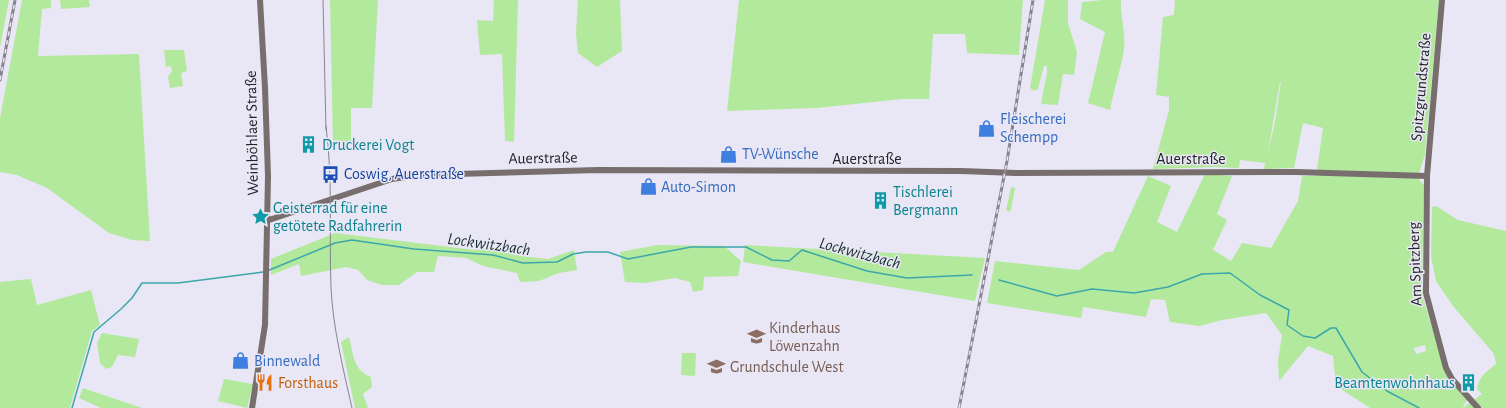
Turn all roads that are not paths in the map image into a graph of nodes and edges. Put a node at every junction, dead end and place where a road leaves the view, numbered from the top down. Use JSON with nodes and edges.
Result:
{"nodes":[{"id":1,"x":260,"y":0,"type":"edge"},
{"id":2,"x":1442,"y":0,"type":"edge"},
{"id":3,"x":1427,"y":176,"type":"junction"},
{"id":4,"x":266,"y":221,"type":"junction"},
{"id":5,"x":252,"y":408,"type":"edge"},
{"id":6,"x":1478,"y":408,"type":"edge"}],
"edges":[{"from":1,"to":4,"type":"street","name":"Weinböhlaer Straße"},
{"from":2,"to":3,"type":"street","name":"Spitzgrundstraße"},
{"from":3,"to":4,"type":"street","name":"Auerstraße"},
{"from":3,"to":6,"type":"street","name":"Am Spitzberg"},
{"from":4,"to":5,"type":"street","name":"Weinböhlaer Straße"}]}
